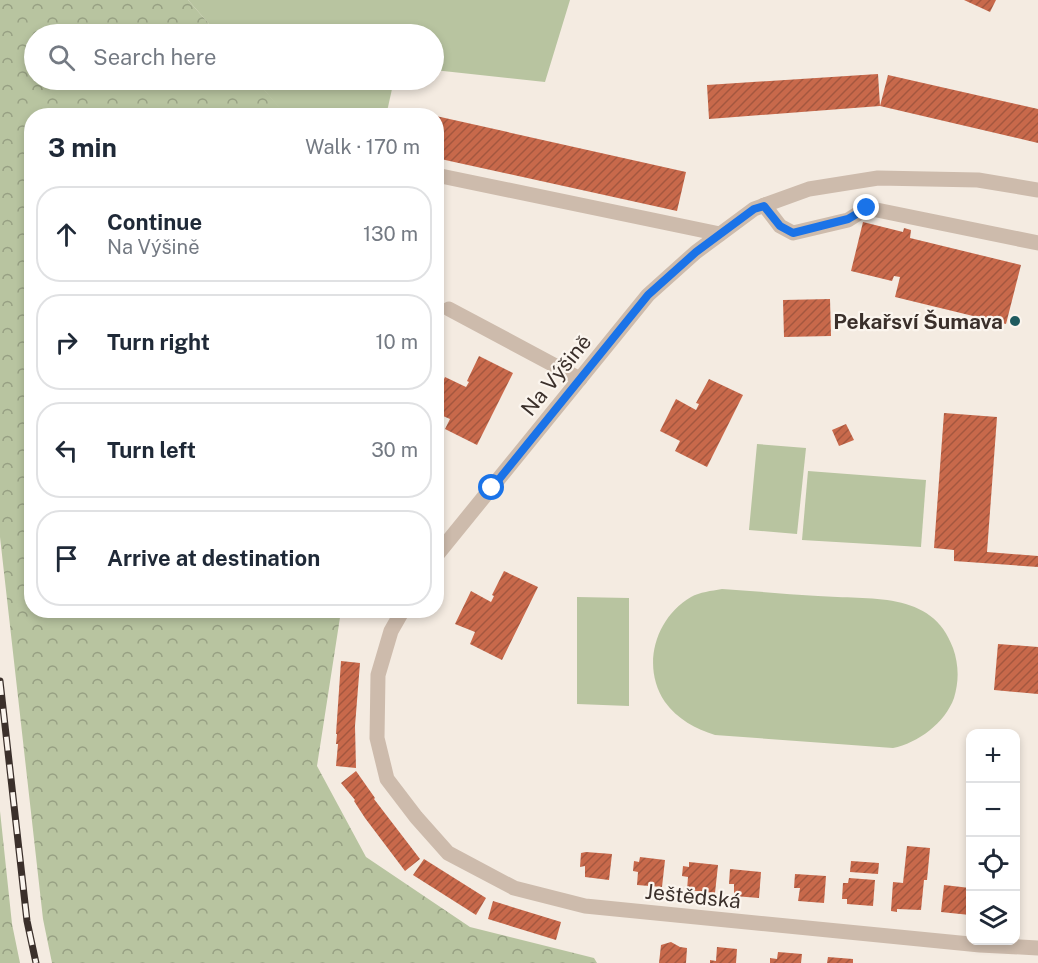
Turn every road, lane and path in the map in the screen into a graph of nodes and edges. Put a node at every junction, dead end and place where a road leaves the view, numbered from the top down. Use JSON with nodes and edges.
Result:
{"nodes":[{"id":1,"x":444,"y":177,"type":"edge"},
{"id":2,"x":1038,"y":190,"type":"edge"},
{"id":3,"x":764,"y":206,"type":"junction"},
{"id":4,"x":720,"y":234,"type":"junction"},
{"id":5,"x":1038,"y":243,"type":"edge"},
{"id":6,"x":449,"y":309,"type":"dead end"},
{"id":7,"x":580,"y":379,"type":"junction"},
{"id":8,"x":444,"y":546,"type":"edge"},
{"id":9,"x":398,"y":618,"type":"edge"},
{"id":10,"x":1038,"y":948,"type":"edge"}],
"edges":[{"from":1,"to":4,"type":"street"},
{"from":2,"to":3,"type":"street","name":"Na Výšině"},
{"from":3,"to":4,"type":"street","name":"Na Výšině"},
{"from":3,"to":5,"type":"street"},
{"from":4,"to":7,"type":"street","name":"Na Výšině"},
{"from":6,"to":7,"type":"street"},
{"from":7,"to":8,"type":"street","name":"Na Výšině"},
{"from":9,"to":10,"type":"street","name":"Ještědská"}]}
